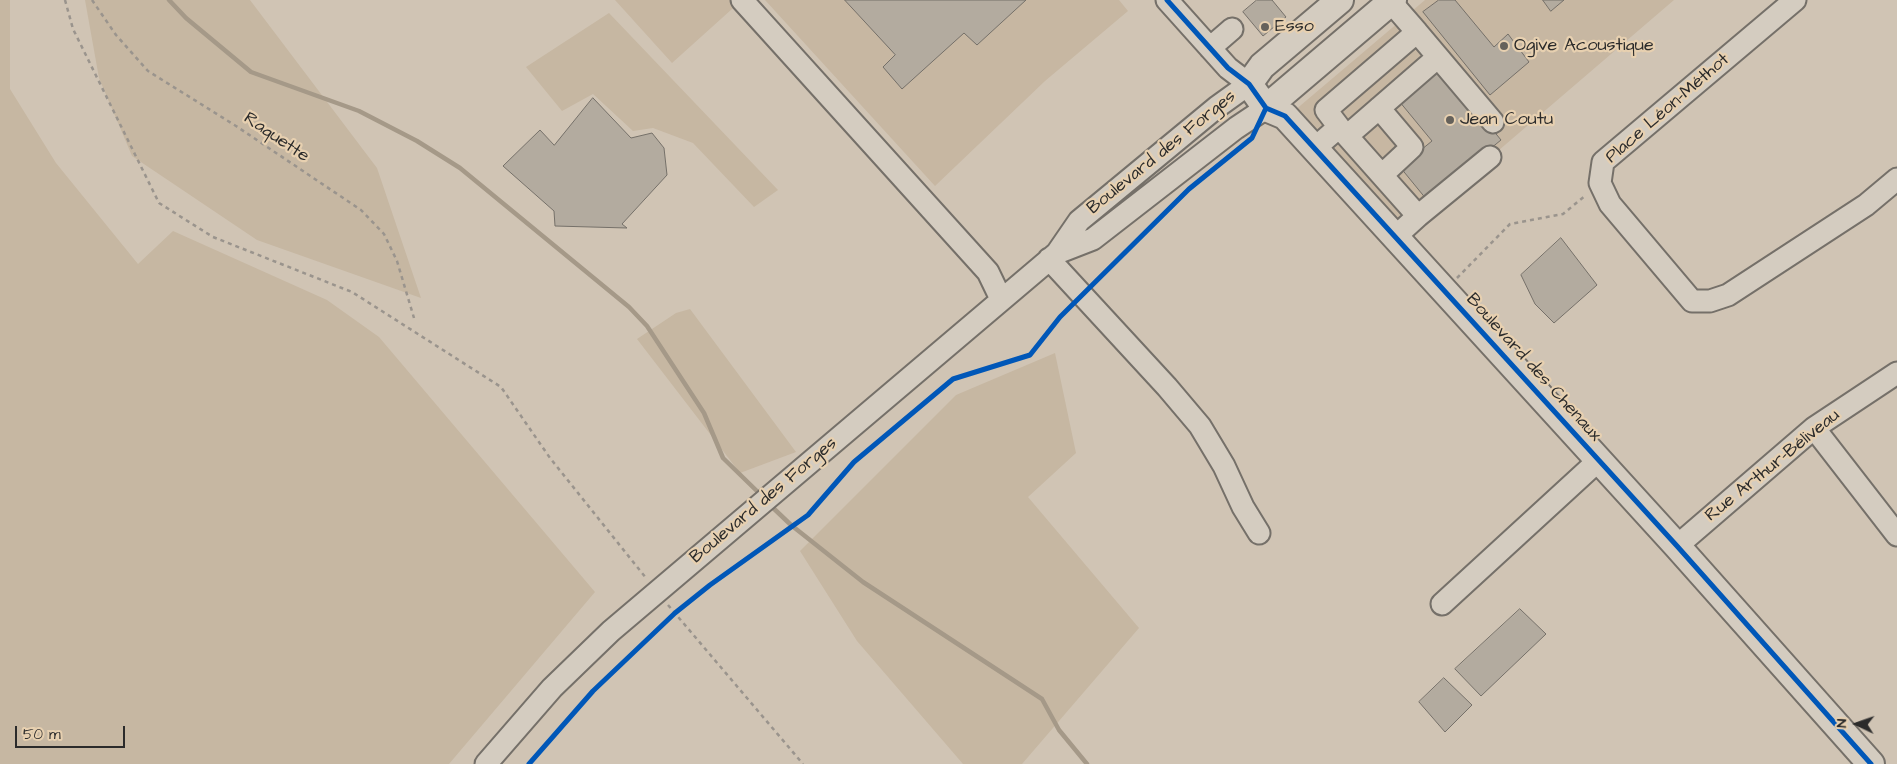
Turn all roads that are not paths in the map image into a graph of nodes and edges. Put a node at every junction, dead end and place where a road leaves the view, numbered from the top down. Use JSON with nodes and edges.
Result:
{"nodes":[{"id":1,"x":742,"y":0,"type":"edge"},
{"id":2,"x":1167,"y":0,"type":"edge"},
{"id":3,"x":1340,"y":0,"type":"edge"},
{"id":4,"x":1795,"y":0,"type":"edge"},
{"id":5,"x":1392,"y":1,"type":"edge"},
{"id":6,"x":1232,"y":29,"type":"dead end"},
{"id":7,"x":1417,"y":32,"type":"junction"},
{"id":8,"x":1210,"y":48,"type":"junction"},
{"id":9,"x":1438,"y":57,"type":"junction"},
{"id":10,"x":1249,"y":84,"type":"junction"},
{"id":11,"x":1266,"y":108,"type":"junction"},
{"id":12,"x":1379,"y":108,"type":"junction"},
{"id":13,"x":1493,"y":122,"type":"dead end"},
{"id":14,"x":1343,"y":132,"type":"junction"},
{"id":15,"x":1315,"y":148,"type":"junction"},
{"id":16,"x":1490,"y":157,"type":"dead end"},
{"id":17,"x":1382,"y":175,"type":"junction"},
{"id":18,"x":1897,"y":179,"type":"edge"},
{"id":19,"x":1418,"y":216,"type":"junction"},
{"id":20,"x":1395,"y":237,"type":"junction"},
{"id":21,"x":1053,"y":256,"type":"junction"},
{"id":22,"x":1001,"y":299,"type":"junction"},
{"id":23,"x":1897,"y":373,"type":"edge"},
{"id":24,"x":1814,"y":428,"type":"junction"},
{"id":25,"x":1599,"y":460,"type":"junction"},
{"id":26,"x":1259,"y":533,"type":"dead end"},
{"id":27,"x":1897,"y":535,"type":"edge"},
{"id":28,"x":1677,"y":546,"type":"junction"},
{"id":29,"x":1442,"y":604,"type":"dead end"},
{"id":30,"x":486,"y":764,"type":"edge"},
{"id":31,"x":1871,"y":764,"type":"edge"}],
"edges":[{"from":1,"to":22,"type":"street"},
{"from":2,"to":8,"type":"street","name":"Boulevard des Chenaux"},
{"from":3,"to":10,"type":"main road","name":"Boulevard des Forges"},
{"from":4,"to":18,"type":"street","name":"Place Léon-Méthot"},
{"from":5,"to":7,"type":"street"},
{"from":5,"to":11,"type":"main road","name":"Boulevard des Forges"},
{"from":6,"to":8,"type":"street"},
{"from":7,"to":9,"type":"street"},
{"from":7,"to":14,"type":"street"},
{"from":8,"to":10,"type":"street","name":"Boulevard des Chenaux"},
{"from":9,"to":12,"type":"street"},
{"from":9,"to":13,"type":"street"},
{"from":10,"to":11,"type":"main road","name":"Boulevard des Chenaux"},
{"from":10,"to":21,"type":"street","name":"Boulevard des Forges"},
{"from":11,"to":15,"type":"main road","name":"Boulevard des Chenaux"},
{"from":11,"to":21,"type":"street","name":"Boulevard des Forges"},
{"from":12,"to":14,"type":"street"},
{"from":12,"to":17,"type":"street"},
{"from":14,"to":15,"type":"street"},
{"from":14,"to":17,"type":"street"},
{"from":15,"to":20,"type":"main road","name":"Boulevard des Chenaux"},
{"from":16,"to":19,"type":"street"},
{"from":17,"to":19,"type":"street"},
{"from":19,"to":20,"type":"street"},
{"from":20,"to":25,"type":"main road","name":"Boulevard des Chenaux"},
{"from":21,"to":22,"type":"street","name":"Boulevard des Forges"},
{"from":21,"to":26,"type":"street"},
{"from":22,"to":30,"type":"street","name":"Boulevard des Forges"},
{"from":23,"to":24,"type":"street","name":"Rue Arthur-Béliveau"},
{"from":24,"to":27,"type":"street"},
{"from":24,"to":28,"type":"street","name":"Rue Arthur-Béliveau"},
{"from":25,"to":28,"type":"main road","name":"Boulevard des Chenaux"},
{"from":25,"to":29,"type":"street"},
{"from":28,"to":31,"type":"main road","name":"Boulevard des Chenaux"}]}
